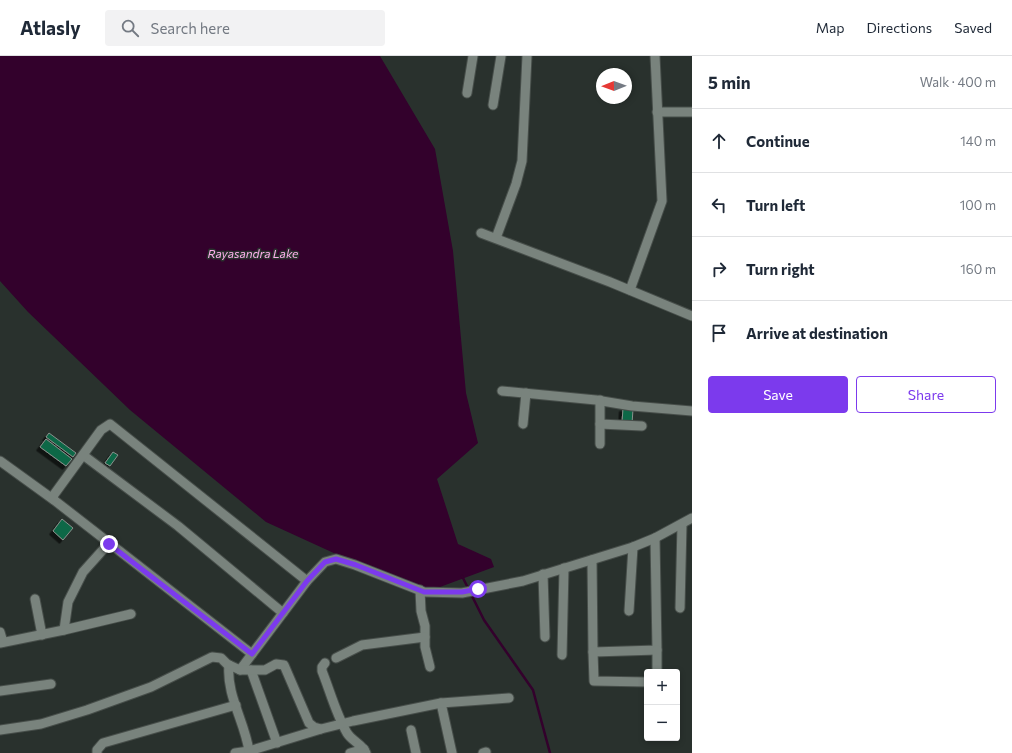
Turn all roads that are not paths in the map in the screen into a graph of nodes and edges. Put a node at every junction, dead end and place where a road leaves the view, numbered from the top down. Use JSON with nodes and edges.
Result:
{"nodes":[{"id":1,"x":473,"y":56,"type":"edge"},
{"id":2,"x":501,"y":56,"type":"edge"},
{"id":3,"x":527,"y":56,"type":"edge"},
{"id":4,"x":655,"y":56,"type":"edge"},
{"id":5,"x":467,"y":93,"type":"dead end"},
{"id":6,"x":493,"y":105,"type":"dead end"},
{"id":7,"x":657,"y":112,"type":"junction"},
{"id":8,"x":692,"y":112,"type":"edge"},
{"id":9,"x":481,"y":233,"type":"dead end"},
{"id":10,"x":496,"y":238,"type":"junction"},
{"id":11,"x":630,"y":290,"type":"junction"},
{"id":12,"x":692,"y":316,"type":"edge"},
{"id":13,"x":502,"y":391,"type":"dead end"},
{"id":14,"x":526,"y":393,"type":"junction"},
{"id":15,"x":600,"y":400,"type":"junction"},
{"id":16,"x":692,"y":411,"type":"edge"},
{"id":17,"x":523,"y":424,"type":"dead end"},
{"id":18,"x":600,"y":424,"type":"junction"},
{"id":19,"x":642,"y":426,"type":"dead end"},
{"id":20,"x":600,"y":444,"type":"dead end"},
{"id":21,"x":83,"y":455,"type":"junction"},
{"id":22,"x":0,"y":461,"type":"edge"},
{"id":23,"x":54,"y":500,"type":"junction"},
{"id":24,"x":692,"y":518,"type":"edge"},
{"id":25,"x":682,"y":524,"type":"junction"},
{"id":26,"x":655,"y":538,"type":"junction"},
{"id":27,"x":109,"y":544,"type":"junction"},
{"id":28,"x":633,"y":547,"type":"junction"},
{"id":29,"x":592,"y":560,"type":"junction"},
{"id":30,"x":564,"y":568,"type":"junction"},
{"id":31,"x":543,"y":574,"type":"junction"},
{"id":32,"x":307,"y":581,"type":"junction"},
{"id":33,"x":420,"y":590,"type":"junction"},
{"id":34,"x":35,"y":600,"type":"dead end"},
{"id":35,"x":680,"y":608,"type":"dead end"},
{"id":36,"x":629,"y":611,"type":"dead end"},
{"id":37,"x":283,"y":613,"type":"junction"},
{"id":38,"x":131,"y":614,"type":"dead end"},
{"id":39,"x":64,"y":630,"type":"junction"},
{"id":40,"x":0,"y":632,"type":"edge"},
{"id":41,"x":42,"y":635,"type":"junction"},
{"id":42,"x":425,"y":636,"type":"junction"},
{"id":43,"x":545,"y":637,"type":"dead end"},
{"id":44,"x":1,"y":643,"type":"edge"},
{"id":45,"x":657,"y":650,"type":"junction"},
{"id":46,"x":593,"y":652,"type":"junction"},
{"id":47,"x":252,"y":654,"type":"junction"},
{"id":48,"x":562,"y":655,"type":"dead end"},
{"id":49,"x":336,"y":658,"type":"dead end"},
{"id":50,"x":325,"y":663,"type":"dead end"},
{"id":51,"x":229,"y":665,"type":"junction"},
{"id":52,"x":430,"y":667,"type":"dead end"},
{"id":53,"x":657,"y":669,"type":"edge"},
{"id":54,"x":240,"y":670,"type":"junction"},
{"id":55,"x":251,"y":670,"type":"junction"},
{"id":56,"x":644,"y":682,"type":"edge"},
{"id":57,"x":51,"y":684,"type":"dead end"},
{"id":58,"x":0,"y":690,"type":"edge"},
{"id":59,"x":509,"y":698,"type":"dead end"},
{"id":60,"x":441,"y":703,"type":"junction"},
{"id":61,"x":236,"y":705,"type":"junction"},
{"id":62,"x":343,"y":724,"type":"junction"},
{"id":63,"x":321,"y":729,"type":"junction"},
{"id":64,"x":0,"y":730,"type":"edge"},
{"id":65,"x":411,"y":730,"type":"dead end"},
{"id":66,"x":277,"y":743,"type":"junction"},
{"id":67,"x":249,"y":750,"type":"junction"},
{"id":68,"x":365,"y":751,"type":"edge"},
{"id":69,"x":97,"y":753,"type":"edge"},
{"id":70,"x":234,"y":753,"type":"edge"},
{"id":71,"x":350,"y":753,"type":"edge"},
{"id":72,"x":416,"y":753,"type":"edge"},
{"id":73,"x":452,"y":753,"type":"edge"}],
"edges":[{"from":1,"to":5,"type":"street"},
{"from":2,"to":6,"type":"street"},
{"from":3,"to":10,"type":"street"},
{"from":4,"to":7,"type":"street"},
{"from":7,"to":8,"type":"street"},
{"from":7,"to":11,"type":"street"},
{"from":9,"to":10,"type":"street"},
{"from":10,"to":11,"type":"street"},
{"from":11,"to":12,"type":"street"},
{"from":13,"to":14,"type":"street"},
{"from":14,"to":15,"type":"street"},
{"from":14,"to":17,"type":"street"},
{"from":15,"to":16,"type":"street"},
{"from":15,"to":18,"type":"street"},
{"from":18,"to":19,"type":"street"},
{"from":18,"to":20,"type":"street"},
{"from":21,"to":23,"type":"street"},
{"from":21,"to":32,"type":"street"},
{"from":21,"to":37,"type":"street"},
{"from":22,"to":23,"type":"street"},
{"from":23,"to":27,"type":"street"},
{"from":24,"to":25,"type":"street"},
{"from":25,"to":26,"type":"street"},
{"from":25,"to":35,"type":"street"},
{"from":26,"to":28,"type":"street"},
{"from":26,"to":45,"type":"street"},
{"from":27,"to":39,"type":"street"},
{"from":27,"to":47,"type":"street"},
{"from":28,"to":29,"type":"street"},
{"from":28,"to":36,"type":"street"},
{"from":29,"to":30,"type":"street"},
{"from":29,"to":46,"type":"street"},
{"from":30,"to":31,"type":"street"},
{"from":30,"to":48,"type":"street"},
{"from":31,"to":33,"type":"street"},
{"from":31,"to":43,"type":"street"},
{"from":32,"to":33,"type":"street"},
{"from":32,"to":37,"type":"street"},
{"from":33,"to":42,"type":"street"},
{"from":34,"to":41,"type":"street"},
{"from":37,"to":47,"type":"street"},
{"from":38,"to":39,"type":"street"},
{"from":39,"to":41,"type":"street"},
{"from":40,"to":44,"type":"street"},
{"from":41,"to":44,"type":"street"},
{"from":42,"to":49,"type":"street"},
{"from":42,"to":52,"type":"street"},
{"from":45,"to":46,"type":"street"},
{"from":45,"to":53,"type":"street"},
{"from":46,"to":56,"type":"street"},
{"from":47,"to":54,"type":"street"},
{"from":50,"to":62,"type":"street"},
{"from":51,"to":54,"type":"street"},
{"from":51,"to":61,"type":"street"},
{"from":51,"to":64,"type":"street"},
{"from":54,"to":55,"type":"street"},
{"from":55,"to":63,"type":"street"},
{"from":55,"to":66,"type":"street"},
{"from":57,"to":58,"type":"street"},
{"from":59,"to":60,"type":"street"},
{"from":60,"to":62,"type":"street"},
{"from":60,"to":73,"type":"street"},
{"from":61,"to":67,"type":"street"},
{"from":61,"to":69,"type":"street"},
{"from":62,"to":63,"type":"street"},
{"from":62,"to":68,"type":"street"},
{"from":63,"to":66,"type":"street"},
{"from":65,"to":72,"type":"street"},
{"from":66,"to":67,"type":"street"},
{"from":67,"to":70,"type":"street"},
{"from":68,"to":71,"type":"street"}]}
